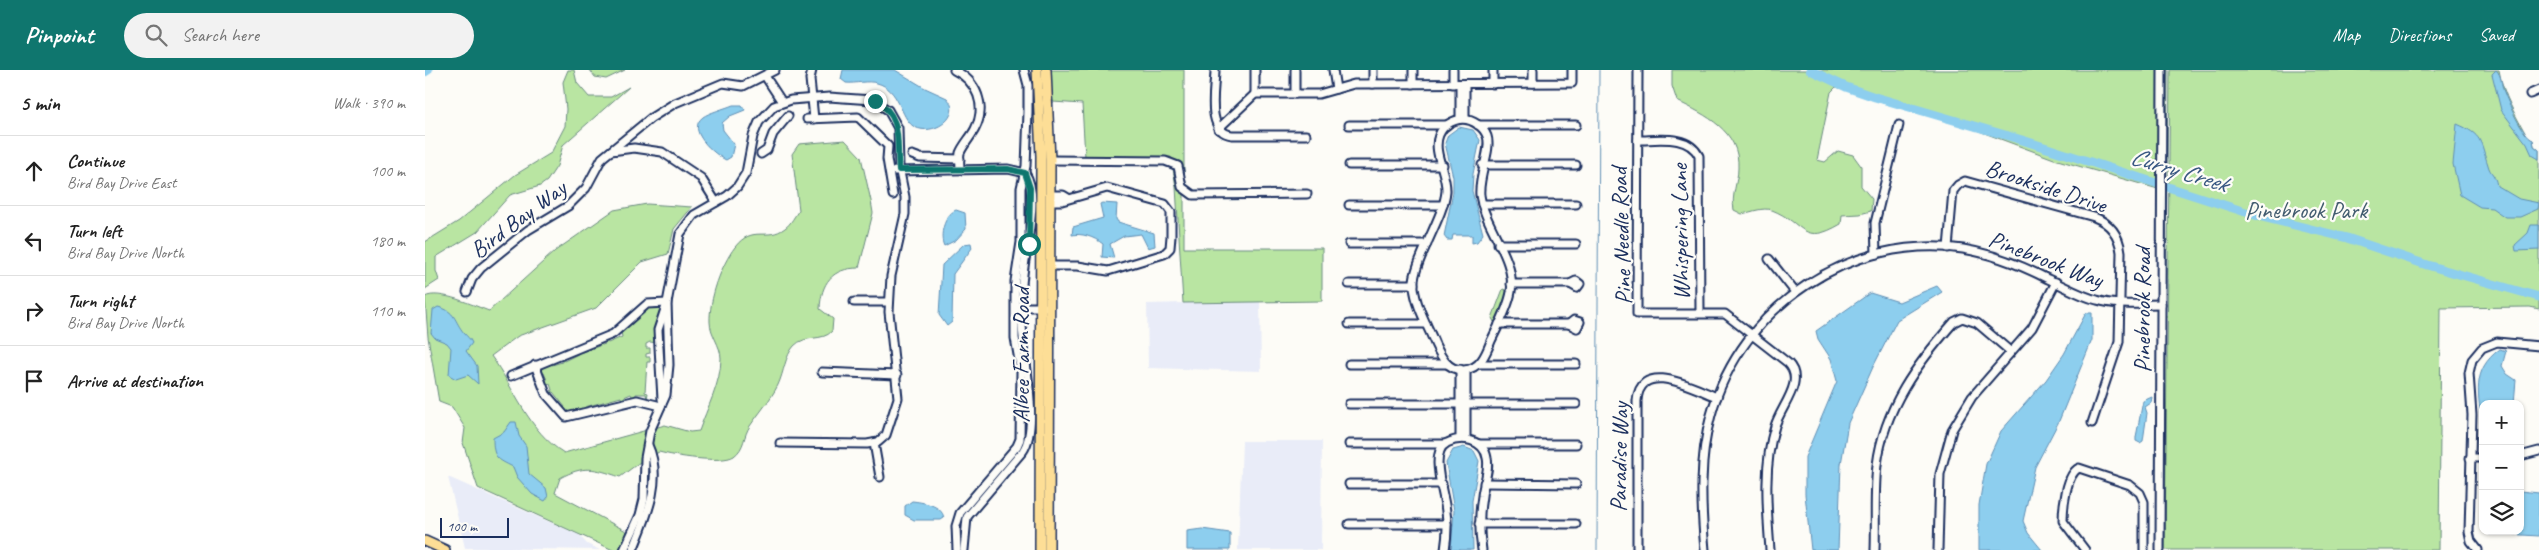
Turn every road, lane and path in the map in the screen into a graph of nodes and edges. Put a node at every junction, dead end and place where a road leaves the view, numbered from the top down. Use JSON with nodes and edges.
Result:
{"nodes":[{"id":1,"x":775,"y":70,"type":"edge"},
{"id":2,"x":812,"y":70,"type":"edge"},
{"id":3,"x":954,"y":70,"type":"edge"},
{"id":4,"x":1024,"y":70,"type":"edge"},
{"id":5,"x":1037,"y":70,"type":"edge"},
{"id":6,"x":1046,"y":70,"type":"edge"},
{"id":7,"x":1215,"y":70,"type":"edge"},
{"id":8,"x":1255,"y":70,"type":"edge"},
{"id":9,"x":1295,"y":70,"type":"edge"},
{"id":10,"x":1333,"y":70,"type":"edge"},
{"id":11,"x":1373,"y":70,"type":"edge"},
{"id":12,"x":1413,"y":70,"type":"edge"},
{"id":13,"x":1453,"y":70,"type":"edge"},
{"id":14,"x":1493,"y":70,"type":"edge"},
{"id":15,"x":1533,"y":70,"type":"edge"},
{"id":16,"x":1573,"y":70,"type":"edge"},
{"id":17,"x":1638,"y":70,"type":"edge"},
{"id":18,"x":2162,"y":70,"type":"edge"},
{"id":19,"x":765,"y":76,"type":"junction"},
{"id":20,"x":1533,"y":83,"type":"junction"},
{"id":21,"x":1373,"y":84,"type":"junction"},
{"id":22,"x":1413,"y":84,"type":"junction"},
{"id":23,"x":1459,"y":84,"type":"junction"},
{"id":24,"x":1493,"y":84,"type":"junction"},
{"id":25,"x":1336,"y":89,"type":"junction"},
{"id":26,"x":2539,"y":90,"type":"edge"},
{"id":27,"x":1255,"y":94,"type":"junction"},
{"id":28,"x":1295,"y":94,"type":"junction"},
{"id":29,"x":2529,"y":94,"type":"dead end"},
{"id":30,"x":812,"y":98,"type":"junction"},
{"id":31,"x":1039,"y":98,"type":"junction"},
{"id":32,"x":782,"y":102,"type":"junction"},
{"id":33,"x":788,"y":116,"type":"dead end"},
{"id":34,"x":1463,"y":119,"type":"junction"},
{"id":35,"x":1576,"y":124,"type":"dead end"},
{"id":36,"x":1349,"y":125,"type":"dead end"},
{"id":37,"x":1447,"y":125,"type":"junction"},
{"id":38,"x":1478,"y":125,"type":"junction"},
{"id":39,"x":1899,"y":125,"type":"dead end"},
{"id":40,"x":1218,"y":129,"type":"junction"},
{"id":41,"x":1306,"y":135,"type":"dead end"},
{"id":42,"x":1638,"y":140,"type":"junction"},
{"id":43,"x":610,"y":151,"type":"junction"},
{"id":44,"x":761,"y":154,"type":"dead end"},
{"id":45,"x":912,"y":155,"type":"dead end"},
{"id":46,"x":960,"y":159,"type":"junction"},
{"id":47,"x":1050,"y":160,"type":"junction"},
{"id":48,"x":1483,"y":164,"type":"junction"},
{"id":49,"x":1576,"y":164,"type":"dead end"},
{"id":50,"x":1349,"y":165,"type":"dead end"},
{"id":51,"x":1443,"y":165,"type":"junction"},
{"id":52,"x":960,"y":169,"type":"junction"},
{"id":53,"x":899,"y":170,"type":"junction"},
{"id":54,"x":889,"y":172,"type":"junction"},
{"id":55,"x":1025,"y":173,"type":"junction"},
{"id":56,"x":1050,"y":182,"type":"junction"},
{"id":57,"x":1307,"y":194,"type":"dead end"},
{"id":58,"x":893,"y":195,"type":"dead end"},
{"id":59,"x":1050,"y":198,"type":"junction"},
{"id":60,"x":716,"y":202,"type":"junction"},
{"id":61,"x":1349,"y":204,"type":"dead end"},
{"id":62,"x":1482,"y":204,"type":"junction"},
{"id":63,"x":1576,"y":204,"type":"dead end"},
{"id":64,"x":1443,"y":205,"type":"junction"},
{"id":65,"x":1349,"y":244,"type":"dead end"},
{"id":66,"x":1427,"y":244,"type":"junction"},
{"id":67,"x":1498,"y":244,"type":"junction"},
{"id":68,"x":1576,"y":244,"type":"dead end"},
{"id":69,"x":1948,"y":248,"type":"junction"},
{"id":70,"x":1876,"y":254,"type":"junction"},
{"id":71,"x":1769,"y":259,"type":"dead end"},
{"id":72,"x":1050,"y":266,"type":"junction"},
{"id":73,"x":2056,"y":282,"type":"junction"},
{"id":74,"x":1349,"y":284,"type":"dead end"},
{"id":75,"x":1414,"y":284,"type":"junction"},
{"id":76,"x":1511,"y":284,"type":"junction"},
{"id":77,"x":1570,"y":284,"type":"dead end"},
{"id":78,"x":467,"y":292,"type":"dead end"},
{"id":79,"x":1795,"y":292,"type":"junction"},
{"id":80,"x":854,"y":302,"type":"dead end"},
{"id":81,"x":889,"y":302,"type":"junction"},
{"id":82,"x":2121,"y":303,"type":"junction"},
{"id":83,"x":667,"y":304,"type":"junction"},
{"id":84,"x":2161,"y":304,"type":"junction"},
{"id":85,"x":1045,"y":306,"type":"junction"},
{"id":86,"x":1018,"y":307,"type":"junction"},
{"id":87,"x":1700,"y":313,"type":"junction"},
{"id":88,"x":1349,"y":324,"type":"dead end"},
{"id":89,"x":1427,"y":324,"type":"junction"},
{"id":90,"x":1499,"y":324,"type":"junction"},
{"id":91,"x":1569,"y":324,"type":"dead end"},
{"id":92,"x":1752,"y":334,"type":"junction"},
{"id":93,"x":2539,"y":346,"type":"edge"},
{"id":94,"x":2011,"y":352,"type":"junction"},
{"id":95,"x":1349,"y":364,"type":"dead end"},
{"id":96,"x":1447,"y":364,"type":"junction"},
{"id":97,"x":1479,"y":364,"type":"junction"},
{"id":98,"x":1576,"y":364,"type":"dead end"},
{"id":99,"x":535,"y":365,"type":"junction"},
{"id":100,"x":1463,"y":370,"type":"junction"},
{"id":101,"x":822,"y":372,"type":"dead end"},
{"id":102,"x":897,"y":375,"type":"junction"},
{"id":103,"x":511,"y":376,"type":"dead end"},
{"id":104,"x":1717,"y":397,"type":"junction"},
{"id":105,"x":1349,"y":404,"type":"dead end"},
{"id":106,"x":1463,"y":404,"type":"junction"},
{"id":107,"x":1576,"y":404,"type":"dead end"},
{"id":108,"x":661,"y":406,"type":"junction"},
{"id":109,"x":2092,"y":423,"type":"dead end"},
{"id":110,"x":1463,"y":439,"type":"junction"},
{"id":111,"x":780,"y":444,"type":"dead end"},
{"id":112,"x":873,"y":444,"type":"junction"},
{"id":113,"x":1349,"y":444,"type":"dead end"},
{"id":114,"x":1444,"y":444,"type":"junction"},
{"id":115,"x":1479,"y":444,"type":"junction"},
{"id":116,"x":1576,"y":444,"type":"dead end"},
{"id":117,"x":648,"y":445,"type":"junction"},
{"id":118,"x":2539,"y":451,"type":"edge"},
{"id":119,"x":2524,"y":455,"type":"edge"},
{"id":120,"x":2470,"y":458,"type":"junction"},
{"id":121,"x":2479,"y":458,"type":"edge"},
{"id":122,"x":880,"y":476,"type":"dead end"},
{"id":123,"x":1484,"y":483,"type":"junction"},
{"id":124,"x":1349,"y":484,"type":"dead end"},
{"id":125,"x":1442,"y":484,"type":"junction"},
{"id":126,"x":1576,"y":484,"type":"dead end"},
{"id":127,"x":1045,"y":507,"type":"junction"},
{"id":128,"x":1349,"y":524,"type":"dead end"},
{"id":129,"x":1447,"y":524,"type":"junction"},
{"id":130,"x":1479,"y":524,"type":"junction"},
{"id":131,"x":1577,"y":524,"type":"dead end"},
{"id":132,"x":425,"y":541,"type":"edge"},
{"id":133,"x":425,"y":546,"type":"edge"},
{"id":134,"x":444,"y":550,"type":"edge"},
{"id":135,"x":624,"y":550,"type":"edge"},
{"id":136,"x":633,"y":550,"type":"edge"},
{"id":137,"x":957,"y":550,"type":"edge"},
{"id":138,"x":964,"y":550,"type":"edge"},
{"id":139,"x":1040,"y":550,"type":"edge"},
{"id":140,"x":1049,"y":550,"type":"edge"},
{"id":141,"x":1445,"y":550,"type":"edge"},
{"id":142,"x":1481,"y":550,"type":"edge"},
{"id":143,"x":1637,"y":550,"type":"edge"},
{"id":144,"x":1705,"y":550,"type":"edge"},
{"id":145,"x":1770,"y":550,"type":"edge"},
{"id":146,"x":1875,"y":550,"type":"edge"},
{"id":147,"x":1939,"y":550,"type":"edge"},
{"id":148,"x":2085,"y":550,"type":"edge"},
{"id":149,"x":2144,"y":550,"type":"edge"},
{"id":150,"x":2160,"y":550,"type":"edge"},
{"id":151,"x":2478,"y":550,"type":"edge"}],
"edges":[{"from":1,"to":19,"type":"street","name":"Bird Bay Way"},
{"from":2,"to":30,"type":"street"},
{"from":3,"to":46,"type":"street"},
{"from":4,"to":55,"type":"street"},
{"from":5,"to":31,"type":"main road","name":"Albee Farm Road"},
{"from":6,"to":47,"type":"main road","name":"Albee Farm Road"},
{"from":7,"to":40,"type":"street"},
{"from":8,"to":27,"type":"street"},
{"from":9,"to":28,"type":"street"},
{"from":10,"to":25,"type":"street"},
{"from":11,"to":21,"type":"street"},
{"from":12,"to":22,"type":"street"},
{"from":13,"to":23,"type":"street"},
{"from":14,"to":24,"type":"street"},
{"from":15,"to":20,"type":"street"},
{"from":16,"to":20,"type":"street"},
{"from":17,"to":42,"type":"street","name":"Pine Needle Road"},
{"from":18,"to":84,"type":"street","name":"Pinebrook Road"},
{"from":19,"to":32,"type":"street"},
{"from":19,"to":43,"type":"street","name":"Bird Bay Way"},
{"from":20,"to":24,"type":"street"},
{"from":21,"to":22,"type":"street"},
{"from":21,"to":25,"type":"street"},
{"from":22,"to":23,"type":"street"},
{"from":23,"to":24,"type":"street"},
{"from":23,"to":34,"type":"street"},
{"from":25,"to":28,"type":"street"},
{"from":26,"to":29,"type":"street"},
{"from":27,"to":28,"type":"street"},
{"from":27,"to":40,"type":"street"},
{"from":30,"to":32,"type":"street"},
{"from":30,"to":53,"type":"street"},
{"from":30,"to":54,"type":"street"},
{"from":31,"to":56,"type":"main road"},
{"from":31,"to":85,"type":"main road","name":"Albee Farm Road"},
{"from":32,"to":60,"type":"street"},
{"from":33,"to":44,"type":"street"},
{"from":34,"to":37,"type":"street"},
{"from":34,"to":38,"type":"street"},
{"from":35,"to":38,"type":"street"},
{"from":36,"to":37,"type":"street"},
{"from":37,"to":51,"type":"street"},
{"from":38,"to":48,"type":"street"},
{"from":39,"to":70,"type":"street"},
{"from":40,"to":41,"type":"street"},
{"from":42,"to":87,"type":"street","name":"Whispering Lane"},
{"from":42,"to":87,"type":"street","name":"Pine Needle Road"},
{"from":43,"to":60,"type":"street"},
{"from":43,"to":78,"type":"street","name":"Bird Bay Way"},
{"from":45,"to":46,"type":"street"},
{"from":46,"to":52,"type":"street"},
{"from":47,"to":56,"type":"main road","name":"Albee Farm Road"},
{"from":47,"to":57,"type":"street"},
{"from":48,"to":49,"type":"street"},
{"from":48,"to":62,"type":"street"},
{"from":50,"to":51,"type":"street"},
{"from":51,"to":64,"type":"street"},
{"from":52,"to":53,"type":"street"},
{"from":52,"to":55,"type":"street"},
{"from":53,"to":54,"type":"street"},
{"from":53,"to":81,"type":"street"},
{"from":54,"to":58,"type":"street"},
{"from":55,"to":86,"type":"street"},
{"from":56,"to":59,"type":"main road","name":"Albee Farm Road"},
{"from":59,"to":72,"type":"main road","name":"Albee Farm Road"},
{"from":59,"to":72,"type":"street"},
{"from":60,"to":83,"type":"street"},
{"from":61,"to":64,"type":"street"},
{"from":62,"to":63,"type":"street"},
{"from":62,"to":67,"type":"street"},
{"from":64,"to":66,"type":"street"},
{"from":65,"to":66,"type":"street"},
{"from":66,"to":75,"type":"street"},
{"from":67,"to":68,"type":"street"},
{"from":67,"to":76,"type":"street"},
{"from":69,"to":70,"type":"street","name":"Pinebrook Way"},
{"from":69,"to":73,"type":"street","name":"Pinebrook Way"},
{"from":69,"to":82,"type":"street","name":"Brookside Drive"},
{"from":70,"to":79,"type":"street","name":"Pinebrook Way"},
{"from":71,"to":79,"type":"street"},
{"from":72,"to":85,"type":"main road","name":"Albee Farm Road"},
{"from":73,"to":82,"type":"street","name":"Pinebrook Way"},
{"from":73,"to":94,"type":"street"},
{"from":74,"to":75,"type":"street"},
{"from":75,"to":89,"type":"street"},
{"from":76,"to":77,"type":"street"},
{"from":76,"to":90,"type":"street"},
{"from":79,"to":92,"type":"street","name":"Pinebrook Way"},
{"from":80,"to":81,"type":"street"},
{"from":81,"to":102,"type":"street"},
{"from":82,"to":84,"type":"street","name":"Pinebrook Way"},
{"from":82,"to":109,"type":"street"},
{"from":83,"to":99,"type":"street"},
{"from":83,"to":108,"type":"street"},
{"from":84,"to":150,"type":"street","name":"Pinebrook Road"},
{"from":85,"to":86,"type":"street"},
{"from":85,"to":127,"type":"main road","name":"Albee Farm Road"},
{"from":86,"to":137,"type":"street"},
{"from":86,"to":138,"type":"street"},
{"from":87,"to":92,"type":"street","name":"Pine Needle Road"},
{"from":88,"to":89,"type":"street"},
{"from":89,"to":96,"type":"street"},
{"from":90,"to":91,"type":"street"},
{"from":90,"to":97,"type":"street"},
{"from":92,"to":104,"type":"street","name":"Pinebrook Way"},
{"from":92,"to":145,"type":"street","name":"Pine Needle Road"},
{"from":93,"to":120,"type":"street"},
{"from":94,"to":146,"type":"street"},
{"from":94,"to":147,"type":"street"},
{"from":95,"to":96,"type":"street"},
{"from":96,"to":100,"type":"street"},
{"from":97,"to":98,"type":"street"},
{"from":97,"to":100,"type":"street"},
{"from":99,"to":103,"type":"street"},
{"from":99,"to":108,"type":"street"},
{"from":100,"to":106,"type":"street"},
{"from":101,"to":102,"type":"street"},
{"from":102,"to":112,"type":"street"},
{"from":104,"to":143,"type":"street","name":"Paradise Way"},
{"from":104,"to":144,"type":"street","name":"Pinebrook Way"},
{"from":105,"to":106,"type":"street"},
{"from":106,"to":107,"type":"street"},
{"from":106,"to":110,"type":"street"},
{"from":108,"to":117,"type":"street"},
{"from":110,"to":114,"type":"street"},
{"from":110,"to":115,"type":"street"},
{"from":111,"to":112,"type":"street"},
{"from":112,"to":122,"type":"street"},
{"from":113,"to":114,"type":"street"},
{"from":114,"to":125,"type":"street"},
{"from":115,"to":116,"type":"street"},
{"from":115,"to":123,"type":"street"},
{"from":117,"to":135,"type":"street"},
{"from":117,"to":136,"type":"street"},
{"from":118,"to":119,"type":"street"},
{"from":120,"to":121,"type":"street"},
{"from":120,"to":151,"type":"street"},
{"from":123,"to":126,"type":"street"},
{"from":123,"to":130,"type":"street"},
{"from":124,"to":125,"type":"street"},
{"from":125,"to":129,"type":"street"},
{"from":127,"to":139,"type":"main road","name":"Albee Farm Road"},
{"from":127,"to":140,"type":"main road","name":"Albee Farm Road"},
{"from":128,"to":129,"type":"street"},
{"from":129,"to":141,"type":"street"},
{"from":130,"to":131,"type":"street"},
{"from":130,"to":142,"type":"street"},
{"from":132,"to":134,"type":"main road"},
{"from":133,"to":134,"type":"main road"},
{"from":148,"to":149,"type":"street"}]}
